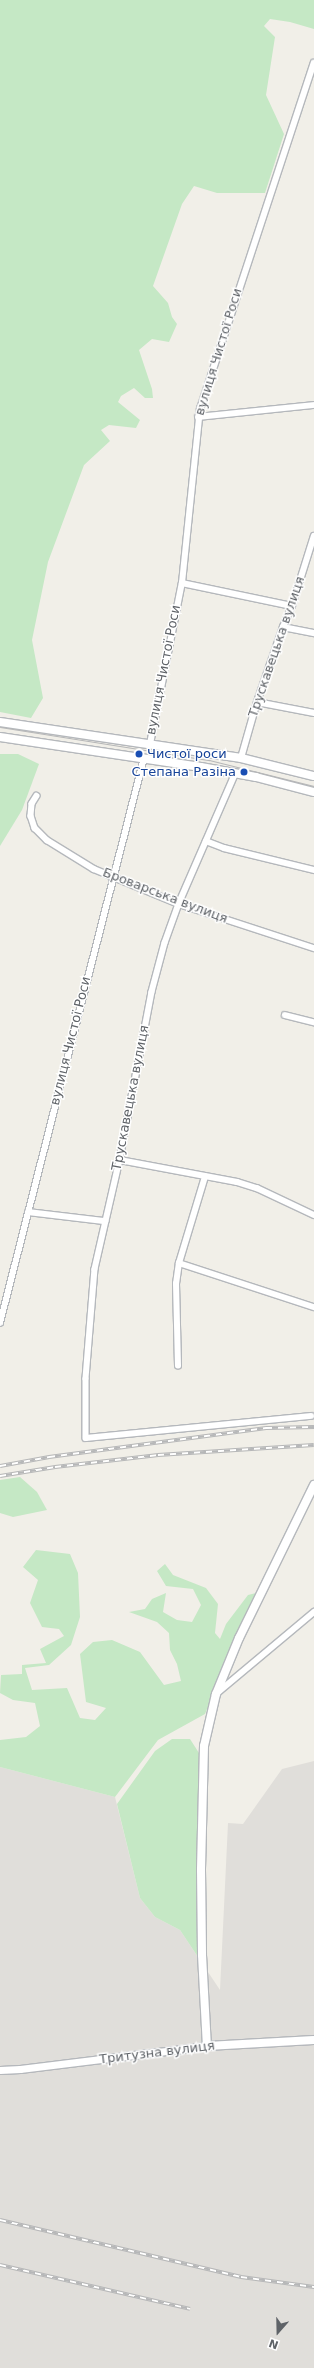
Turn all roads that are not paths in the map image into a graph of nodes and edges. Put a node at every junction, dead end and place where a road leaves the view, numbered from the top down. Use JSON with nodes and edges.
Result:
{"nodes":[{"id":1,"x":314,"y":63,"type":"edge"},
{"id":2,"x":314,"y":405,"type":"edge"},
{"id":3,"x":198,"y":417,"type":"junction"},
{"id":4,"x":314,"y":536,"type":"edge"},
{"id":5,"x":182,"y":582,"type":"junction"},
{"id":6,"x":292,"y":606,"type":"junction"},
{"id":7,"x":283,"y":627,"type":"junction"},
{"id":8,"x":314,"y":633,"type":"edge"},
{"id":9,"x":257,"y":702,"type":"junction"},
{"id":10,"x":314,"y":713,"type":"edge"},
{"id":11,"x":0,"y":722,"type":"edge"},
{"id":12,"x":0,"y":736,"type":"edge"},
{"id":13,"x":150,"y":744,"type":"junction"},
{"id":14,"x":144,"y":758,"type":"junction"},
{"id":15,"x":241,"y":758,"type":"junction"},
{"id":16,"x":236,"y":773,"type":"junction"},
{"id":17,"x":314,"y":776,"type":"edge"},
{"id":18,"x":314,"y":792,"type":"edge"},
{"id":19,"x":37,"y":796,"type":"dead end"},
{"id":20,"x":206,"y":841,"type":"junction"},
{"id":21,"x":314,"y":870,"type":"edge"},
{"id":22,"x":113,"y":878,"type":"junction"},
{"id":23,"x":179,"y":904,"type":"junction"},
{"id":24,"x":314,"y":948,"type":"edge"},
{"id":25,"x":285,"y":1015,"type":"dead end"},
{"id":26,"x":314,"y":1022,"type":"edge"},
{"id":27,"x":120,"y":1160,"type":"junction"},
{"id":28,"x":205,"y":1177,"type":"junction"},
{"id":29,"x":28,"y":1212,"type":"junction"},
{"id":30,"x":314,"y":1215,"type":"edge"},
{"id":31,"x":105,"y":1221,"type":"junction"},
{"id":32,"x":179,"y":1263,"type":"junction"},
{"id":33,"x":314,"y":1307,"type":"edge"},
{"id":34,"x":0,"y":1323,"type":"edge"},
{"id":35,"x":178,"y":1366,"type":"dead end"},
{"id":36,"x":311,"y":1416,"type":"dead end"},
{"id":37,"x":314,"y":1485,"type":"edge"},
{"id":38,"x":314,"y":1612,"type":"edge"},
{"id":39,"x":216,"y":1694,"type":"junction"},
{"id":40,"x":314,"y":2040,"type":"edge"},
{"id":41,"x":207,"y":2046,"type":"junction"},
{"id":42,"x":0,"y":2070,"type":"edge"}],
"edges":[{"from":1,"to":3,"type":"street","name":"вулиця Чистої Роси"},
{"from":2,"to":3,"type":"street"},
{"from":3,"to":5,"type":"street","name":"вулиця Чистої Роси"},
{"from":4,"to":6,"type":"street","name":"Трускавецька вулиця"},
{"from":5,"to":6,"type":"street"},
{"from":5,"to":13,"type":"street","name":"вулиця Чистої Роси"},
{"from":6,"to":7,"type":"street","name":"Трускавецька вулиця"},
{"from":7,"to":8,"type":"street"},
{"from":7,"to":9,"type":"street","name":"Трускавецька вулиця"},
{"from":9,"to":10,"type":"street"},
{"from":9,"to":15,"type":"street","name":"Трускавецька вулиця"},
{"from":11,"to":13,"type":"main road"},
{"from":12,"to":14,"type":"main road"},
{"from":13,"to":15,"type":"main road"},
{"from":14,"to":16,"type":"main road"},
{"from":14,"to":22,"type":"street","name":"вулиця Чистої Роси"},
{"from":15,"to":17,"type":"main road"},
{"from":16,"to":18,"type":"main road"},
{"from":16,"to":20,"type":"street","name":"Трускавецька вулиця"},
{"from":19,"to":22,"type":"street","name":"Броварська вулиця"},
{"from":20,"to":21,"type":"street"},
{"from":20,"to":23,"type":"street","name":"Трускавецька вулиця"},
{"from":22,"to":23,"type":"street","name":"Броварська вулиця"},
{"from":22,"to":29,"type":"street","name":"вулиця Чистої Роси"},
{"from":23,"to":24,"type":"street","name":"Броварська вулиця"},
{"from":23,"to":27,"type":"street","name":"Трускавецька вулиця"},
{"from":25,"to":26,"type":"street"},
{"from":27,"to":28,"type":"street"},
{"from":27,"to":31,"type":"street","name":"Трускавецька вулиця"},
{"from":28,"to":30,"type":"street"},
{"from":28,"to":32,"type":"street"},
{"from":29,"to":31,"type":"street"},
{"from":29,"to":34,"type":"street","name":"вулиця Чистої Роси"},
{"from":31,"to":36,"type":"street","name":"Трускавецька вулиця"},
{"from":32,"to":33,"type":"street"},
{"from":32,"to":35,"type":"street"},
{"from":37,"to":39,"type":"main road"},
{"from":38,"to":39,"type":"street"},
{"from":39,"to":41,"type":"main road"},
{"from":40,"to":41,"type":"main road","name":"Тритузна вулиця"},
{"from":41,"to":42,"type":"street","name":"Тритузна вулиця"}]}
